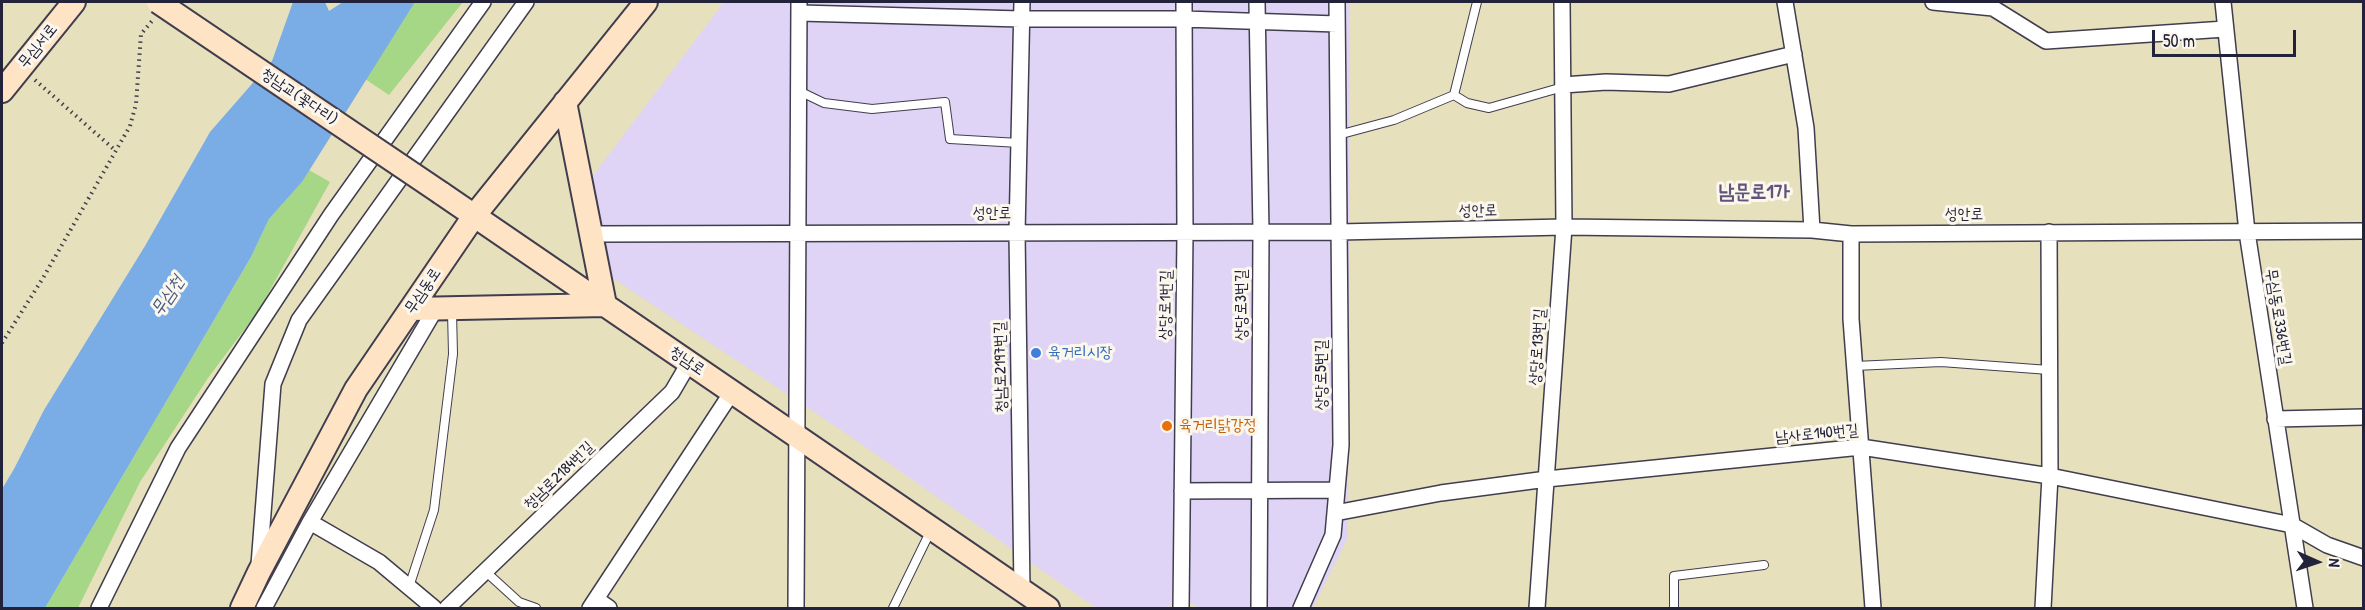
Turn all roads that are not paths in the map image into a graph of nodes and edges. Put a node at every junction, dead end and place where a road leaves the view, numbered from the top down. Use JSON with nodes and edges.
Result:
{"nodes":[{"id":1,"x":74,"y":2,"type":"edge"},
{"id":2,"x":483,"y":2,"type":"edge"},
{"id":3,"x":526,"y":2,"type":"edge"},
{"id":4,"x":646,"y":2,"type":"edge"},
{"id":5,"x":1022,"y":2,"type":"edge"},
{"id":6,"x":1184,"y":2,"type":"edge"},
{"id":7,"x":1257,"y":2,"type":"edge"},
{"id":8,"x":1337,"y":2,"type":"edge"},
{"id":9,"x":1477,"y":2,"type":"edge"},
{"id":10,"x":1562,"y":2,"type":"edge"},
{"id":11,"x":1785,"y":2,"type":"edge"},
{"id":12,"x":1932,"y":2,"type":"edge"},
{"id":13,"x":2223,"y":2,"type":"edge"},
{"id":14,"x":800,"y":7,"type":"edge"},
{"id":15,"x":156,"y":10,"type":"edge"},
{"id":16,"x":1022,"y":19,"type":"junction"},
{"id":17,"x":1184,"y":19,"type":"junction"},
{"id":18,"x":1256,"y":21,"type":"junction"},
{"id":19,"x":1337,"y":24,"type":"junction"},
{"id":20,"x":2225,"y":29,"type":"junction"},
{"id":21,"x":1794,"y":54,"type":"junction"},
{"id":22,"x":1563,"y":86,"type":"junction"},
{"id":23,"x":799,"y":91,"type":"junction"},
{"id":24,"x":2,"y":92,"type":"edge"},
{"id":25,"x":1455,"y":95,"type":"junction"},
{"id":26,"x":565,"y":102,"type":"junction"},
{"id":27,"x":1338,"y":135,"type":"junction"},
{"id":28,"x":1019,"y":142,"type":"junction"},
{"id":29,"x":441,"y":193,"type":"joint"},
{"id":30,"x":474,"y":216,"type":"junction"},
{"id":31,"x":1564,"y":227,"type":"junction"},
{"id":32,"x":1812,"y":230,"type":"junction"},
{"id":33,"x":2364,"y":231,"type":"edge"},
{"id":34,"x":796,"y":232,"type":"junction"},
{"id":35,"x":1017,"y":232,"type":"junction"},
{"id":36,"x":1185,"y":232,"type":"junction"},
{"id":37,"x":1261,"y":232,"type":"junction"},
{"id":38,"x":1339,"y":232,"type":"junction"},
{"id":39,"x":2049,"y":232,"type":"junction"},
{"id":40,"x":2247,"y":232,"type":"junction"},
{"id":41,"x":592,"y":234,"type":"junction"},
{"id":42,"x":1851,"y":234,"type":"junction"},
{"id":43,"x":605,"y":305,"type":"junction"},
{"id":44,"x":444,"y":308,"type":"junction"},
{"id":45,"x":412,"y":309,"type":"junction"},
{"id":46,"x":689,"y":363,"type":"junction"},
{"id":47,"x":1855,"y":366,"type":"junction"},
{"id":48,"x":2049,"y":370,"type":"junction"},
{"id":49,"x":732,"y":392,"type":"junction"},
{"id":50,"x":2364,"y":417,"type":"edge"},
{"id":51,"x":2275,"y":419,"type":"junction"},
{"id":52,"x":796,"y":436,"type":"junction"},
{"id":53,"x":1861,"y":447,"type":"junction"},
{"id":54,"x":2050,"y":476,"type":"junction"},
{"id":55,"x":1547,"y":479,"type":"junction"},
{"id":56,"x":1337,"y":490,"type":"junction"},
{"id":57,"x":1182,"y":491,"type":"junction"},
{"id":58,"x":1260,"y":491,"type":"junction"},
{"id":59,"x":1335,"y":513,"type":"junction"},
{"id":60,"x":310,"y":522,"type":"junction"},
{"id":61,"x":2292,"y":525,"type":"junction"},
{"id":62,"x":932,"y":529,"type":"junction"},
{"id":63,"x":2364,"y":558,"type":"edge"},
{"id":64,"x":1764,"y":565,"type":"dead end"},
{"id":65,"x":485,"y":571,"type":"junction"},
{"id":66,"x":259,"y":572,"type":"junction"},
{"id":67,"x":408,"y":587,"type":"junction"},
{"id":68,"x":1022,"y":590,"type":"junction"},
{"id":69,"x":593,"y":604,"type":"edge"},
{"id":70,"x":99,"y":609,"type":"edge"},
{"id":71,"x":242,"y":609,"type":"edge"},
{"id":72,"x":264,"y":609,"type":"edge"},
{"id":73,"x":434,"y":609,"type":"edge"},
{"id":74,"x":447,"y":609,"type":"edge"},
{"id":75,"x":536,"y":609,"type":"edge"},
{"id":76,"x":609,"y":609,"type":"edge"},
{"id":77,"x":796,"y":609,"type":"edge"},
{"id":78,"x":893,"y":609,"type":"edge"},
{"id":79,"x":1048,"y":609,"type":"edge"},
{"id":80,"x":1181,"y":609,"type":"edge"},
{"id":81,"x":1259,"y":609,"type":"edge"},
{"id":82,"x":1301,"y":609,"type":"edge"},
{"id":83,"x":1537,"y":609,"type":"edge"},
{"id":84,"x":1674,"y":609,"type":"edge"},
{"id":85,"x":1873,"y":609,"type":"edge"},
{"id":86,"x":2043,"y":609,"type":"edge"},
{"id":87,"x":2305,"y":609,"type":"edge"}],
"edges":[{"from":1,"to":24,"type":"street","name":"무심서로"},
{"from":2,"to":70,"type":"street"},
{"from":3,"to":66,"type":"street"},
{"from":4,"to":26,"type":"street","name":"무심동로"},
{"from":5,"to":16,"type":"street","name":"청남로2197번길"},
{"from":6,"to":17,"type":"street","name":"상당로1번길"},
{"from":7,"to":18,"type":"street","name":"상당로3번길"},
{"from":8,"to":19,"type":"street","name":"상당로5번길"},
{"from":9,"to":25,"type":"lane"},
{"from":10,"to":22,"type":"street","name":"상당로13번길"},
{"from":11,"to":21,"type":"street"},
{"from":12,"to":20,"type":"street"},
{"from":13,"to":20,"type":"street","name":"무심동로336번길"},
{"from":14,"to":16,"type":"street"},
{"from":14,"to":23,"type":"street"},
{"from":15,"to":29,"type":"street","name":"청남교(꽃다리)","bridge":true},
{"from":16,"to":17,"type":"street"},
{"from":16,"to":28,"type":"street","name":"청남로2197번길"},
{"from":17,"to":18,"type":"street"},
{"from":17,"to":36,"type":"street","name":"상당로1번길"},
{"from":18,"to":19,"type":"street"},
{"from":18,"to":37,"type":"street","name":"상당로3번길"},
{"from":19,"to":27,"type":"street","name":"상당로5번길"},
{"from":20,"to":40,"type":"street","name":"무심동로336번길"},
{"from":21,"to":22,"type":"street"},
{"from":21,"to":32,"type":"street"},
{"from":22,"to":25,"type":"lane"},
{"from":22,"to":31,"type":"street","name":"상당로13번길"},
{"from":23,"to":28,"type":"lane"},
{"from":23,"to":34,"type":"street"},
{"from":25,"to":27,"type":"lane"},
{"from":26,"to":30,"type":"street","name":"무심동로"},
{"from":26,"to":41,"type":"street"},
{"from":27,"to":38,"type":"street","name":"상당로5번길"},
{"from":28,"to":35,"type":"street","name":"청남로2197번길"},
{"from":29,"to":30,"type":"street","name":"청남로"},
{"from":30,"to":43,"type":"street","name":"청남로"},
{"from":30,"to":45,"type":"street","name":"무심동로"},
{"from":31,"to":32,"type":"street","name":"성안로"},
{"from":31,"to":38,"type":"street","name":"성안로"},
{"from":31,"to":55,"type":"street","name":"상당로13번길"},
{"from":32,"to":42,"type":"street","name":"성안로"},
{"from":33,"to":40,"type":"street","name":"성안로"},
{"from":34,"to":35,"type":"street","name":"성안로"},
{"from":34,"to":41,"type":"street","name":"성안로"},
{"from":34,"to":52,"type":"street"},
{"from":35,"to":36,"type":"street","name":"성안로"},
{"from":35,"to":68,"type":"street","name":"청남로2197번길"},
{"from":36,"to":37,"type":"street","name":"성안로"},
{"from":36,"to":57,"type":"street","name":"상당로1번길"},
{"from":37,"to":38,"type":"street","name":"성안로"},
{"from":37,"to":58,"type":"street","name":"상당로3번길"},
{"from":38,"to":56,"type":"street","name":"상당로5번길"},
{"from":39,"to":40,"type":"street","name":"성안로"},
{"from":39,"to":42,"type":"street","name":"성안로"},
{"from":39,"to":48,"type":"street"},
{"from":40,"to":51,"type":"street","name":"무심동로336번길"},
{"from":41,"to":43,"type":"street"},
{"from":42,"to":47,"type":"street"},
{"from":43,"to":44,"type":"street"},
{"from":43,"to":46,"type":"street","name":"청남로"},
{"from":44,"to":45,"type":"street"},
{"from":44,"to":60,"type":"street","name":"무심동로"},
{"from":44,"to":67,"type":"lane","name":"무심동로"},
{"from":45,"to":66,"type":"street","name":"무심동로"},
{"from":46,"to":49,"type":"street","name":"청남로"},
{"from":46,"to":65,"type":"street","name":"청남로2184번길"},
{"from":47,"to":48,"type":"lane"},
{"from":47,"to":53,"type":"street"},
{"from":48,"to":54,"type":"street"},
{"from":49,"to":52,"type":"street","name":"청남로"},
{"from":49,"to":69,"type":"street"},
{"from":50,"to":51,"type":"street"},
{"from":51,"to":61,"type":"street","name":"무심동로336번길"},
{"from":52,"to":62,"type":"street","name":"청남로"},
{"from":52,"to":77,"type":"street"},
{"from":53,"to":54,"type":"street","name":"남사로140번길"},
{"from":53,"to":55,"type":"street","name":"남사로140번길"},
{"from":53,"to":85,"type":"street"},
{"from":54,"to":61,"type":"street","name":"남사로140번길"},
{"from":54,"to":86,"type":"street"},
{"from":55,"to":59,"type":"street","name":"남사로140번길"},
{"from":55,"to":83,"type":"street","name":"상당로13번길"},
{"from":56,"to":58,"type":"street"},
{"from":56,"to":59,"type":"street","name":"상당로5번길"},
{"from":57,"to":58,"type":"street"},
{"from":57,"to":80,"type":"street","name":"상당로1번길"},
{"from":58,"to":81,"type":"street","name":"상당로3번길"},
{"from":59,"to":82,"type":"street","name":"상당로5번길"},
{"from":60,"to":67,"type":"street"},
{"from":60,"to":72,"type":"street","name":"무심동로"},
{"from":61,"to":63,"type":"street","name":"남사로140번길"},
{"from":61,"to":87,"type":"street","name":"무심동로336번길"},
{"from":62,"to":68,"type":"street","name":"청남로"},
{"from":62,"to":78,"type":"lane"},
{"from":64,"to":84,"type":"lane"},
{"from":65,"to":74,"type":"street","name":"청남로2184번길"},
{"from":65,"to":75,"type":"lane"},
{"from":66,"to":71,"type":"street","name":"무심동로"},
{"from":67,"to":73,"type":"street"},
{"from":68,"to":79,"type":"street","name":"청남로"},
{"from":69,"to":76,"type":"street"}]}
